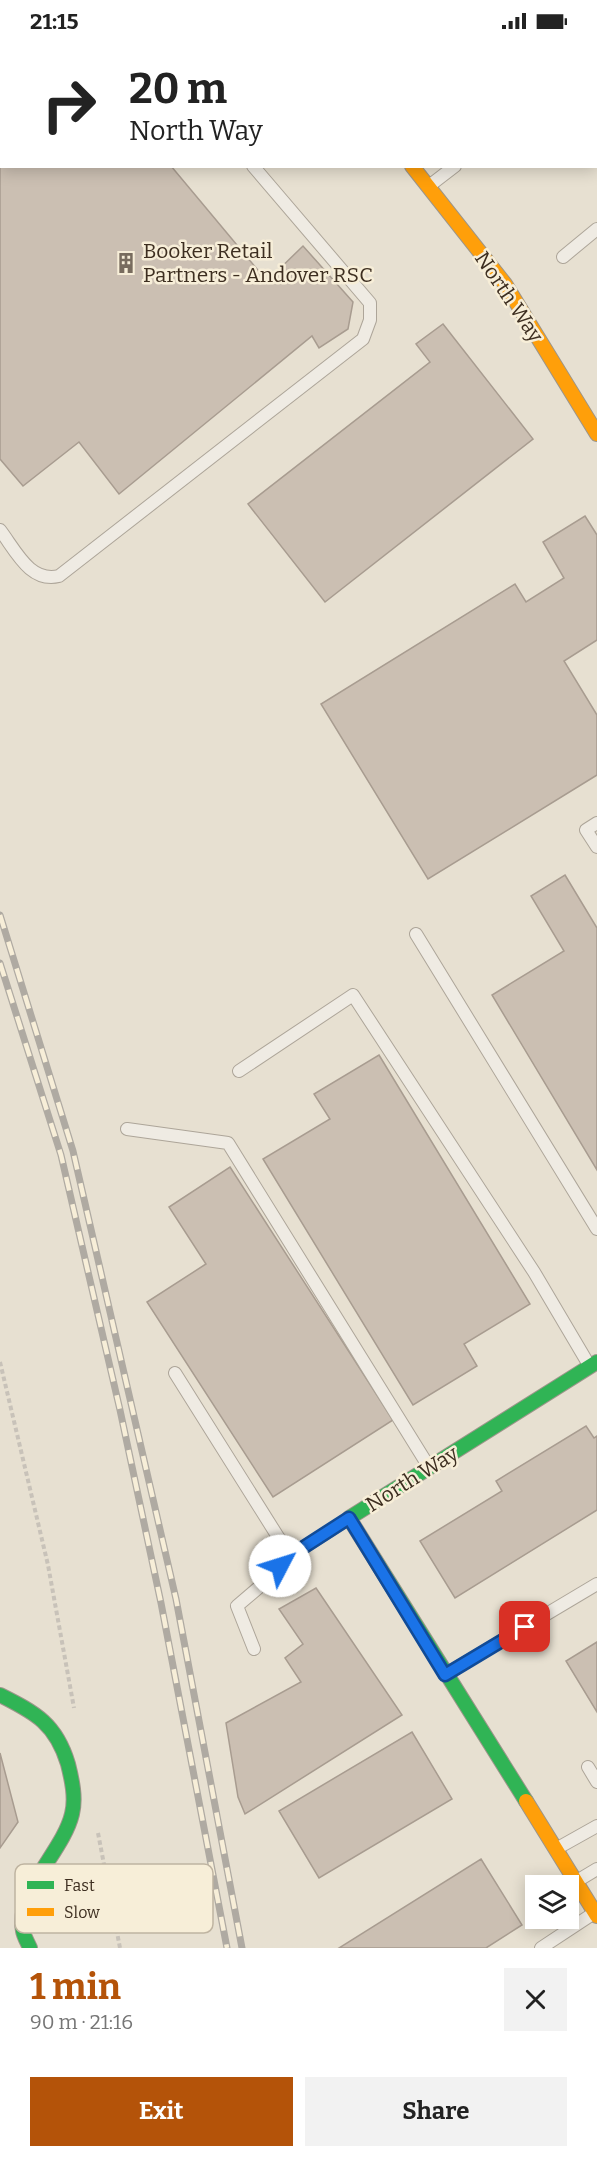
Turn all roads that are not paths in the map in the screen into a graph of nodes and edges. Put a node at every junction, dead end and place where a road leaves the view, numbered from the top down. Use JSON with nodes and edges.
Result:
{"nodes":[{"id":1,"x":255,"y":168,"type":"edge"},
{"id":2,"x":414,"y":168,"type":"edge"},
{"id":3,"x":451,"y":168,"type":"edge"},
{"id":4,"x":428,"y":186,"type":"junction"},
{"id":5,"x":597,"y":229,"type":"edge"},
{"id":6,"x":563,"y":257,"type":"dead end"},
{"id":7,"x":597,"y":434,"type":"edge"},
{"id":8,"x":0,"y":530,"type":"edge"},
{"id":9,"x":597,"y":823,"type":"edge"},
{"id":10,"x":597,"y":847,"type":"edge"},
{"id":11,"x":416,"y":934,"type":"dead end"},
{"id":12,"x":239,"y":1071,"type":"dead end"},
{"id":13,"x":127,"y":1129,"type":"dead end"},
{"id":14,"x":597,"y":1229,"type":"edge"},
{"id":15,"x":593,"y":1364,"type":"edge"},
{"id":16,"x":175,"y":1373,"type":"dead end"},
{"id":17,"x":430,"y":1468,"type":"junction"},
{"id":18,"x":349,"y":1518,"type":"junction"},
{"id":19,"x":290,"y":1556,"type":"junction"},
{"id":20,"x":597,"y":1584,"type":"edge"},
{"id":21,"x":254,"y":1649,"type":"dead end"},
{"id":22,"x":445,"y":1675,"type":"junction"},
{"id":23,"x":0,"y":1695,"type":"edge"},
{"id":24,"x":588,"y":1767,"type":"dead end"},
{"id":25,"x":597,"y":1782,"type":"edge"},
{"id":26,"x":597,"y":1826,"type":"edge"},
{"id":27,"x":555,"y":1849,"type":"junction"},
{"id":28,"x":48,"y":1864,"type":"edge"},
{"id":29,"x":597,"y":1869,"type":"edge"},
{"id":30,"x":572,"y":1875,"type":"edge"},
{"id":31,"x":579,"y":1880,"type":"edge"},
{"id":32,"x":579,"y":1887,"type":"edge"},
{"id":33,"x":596,"y":1914,"type":"edge"},
{"id":34,"x":24,"y":1933,"type":"edge"},
{"id":35,"x":30,"y":1948,"type":"edge"},
{"id":36,"x":542,"y":1948,"type":"edge"}],
"edges":[{"from":1,"to":8,"type":"lane"},
{"from":2,"to":4,"type":"street","name":"North Way"},
{"from":3,"to":4,"type":"lane"},
{"from":4,"to":7,"type":"street","name":"North Way"},
{"from":5,"to":6,"type":"lane"},
{"from":9,"to":10,"type":"lane"},
{"from":11,"to":14,"type":"lane"},
{"from":12,"to":15,"type":"lane"},
{"from":13,"to":17,"type":"lane"},
{"from":15,"to":17,"type":"street","name":"North Way"},
{"from":16,"to":19,"type":"lane"},
{"from":17,"to":18,"type":"street","name":"North Way"},
{"from":18,"to":19,"type":"lane"},
{"from":18,"to":22,"type":"street","name":"North Way"},
{"from":19,"to":21,"type":"lane"},
{"from":20,"to":22,"type":"lane"},
{"from":22,"to":27,"type":"street","name":"North Way"},
{"from":23,"to":28,"type":"street"},
{"from":24,"to":25,"type":"lane"},
{"from":26,"to":27,"type":"lane"},
{"from":27,"to":30,"type":"street","name":"North Way"},
{"from":29,"to":31,"type":"lane"},
{"from":32,"to":33,"type":"street","name":"North Way"},
{"from":33,"to":36,"type":"lane"},
{"from":34,"to":35,"type":"street"}]}
